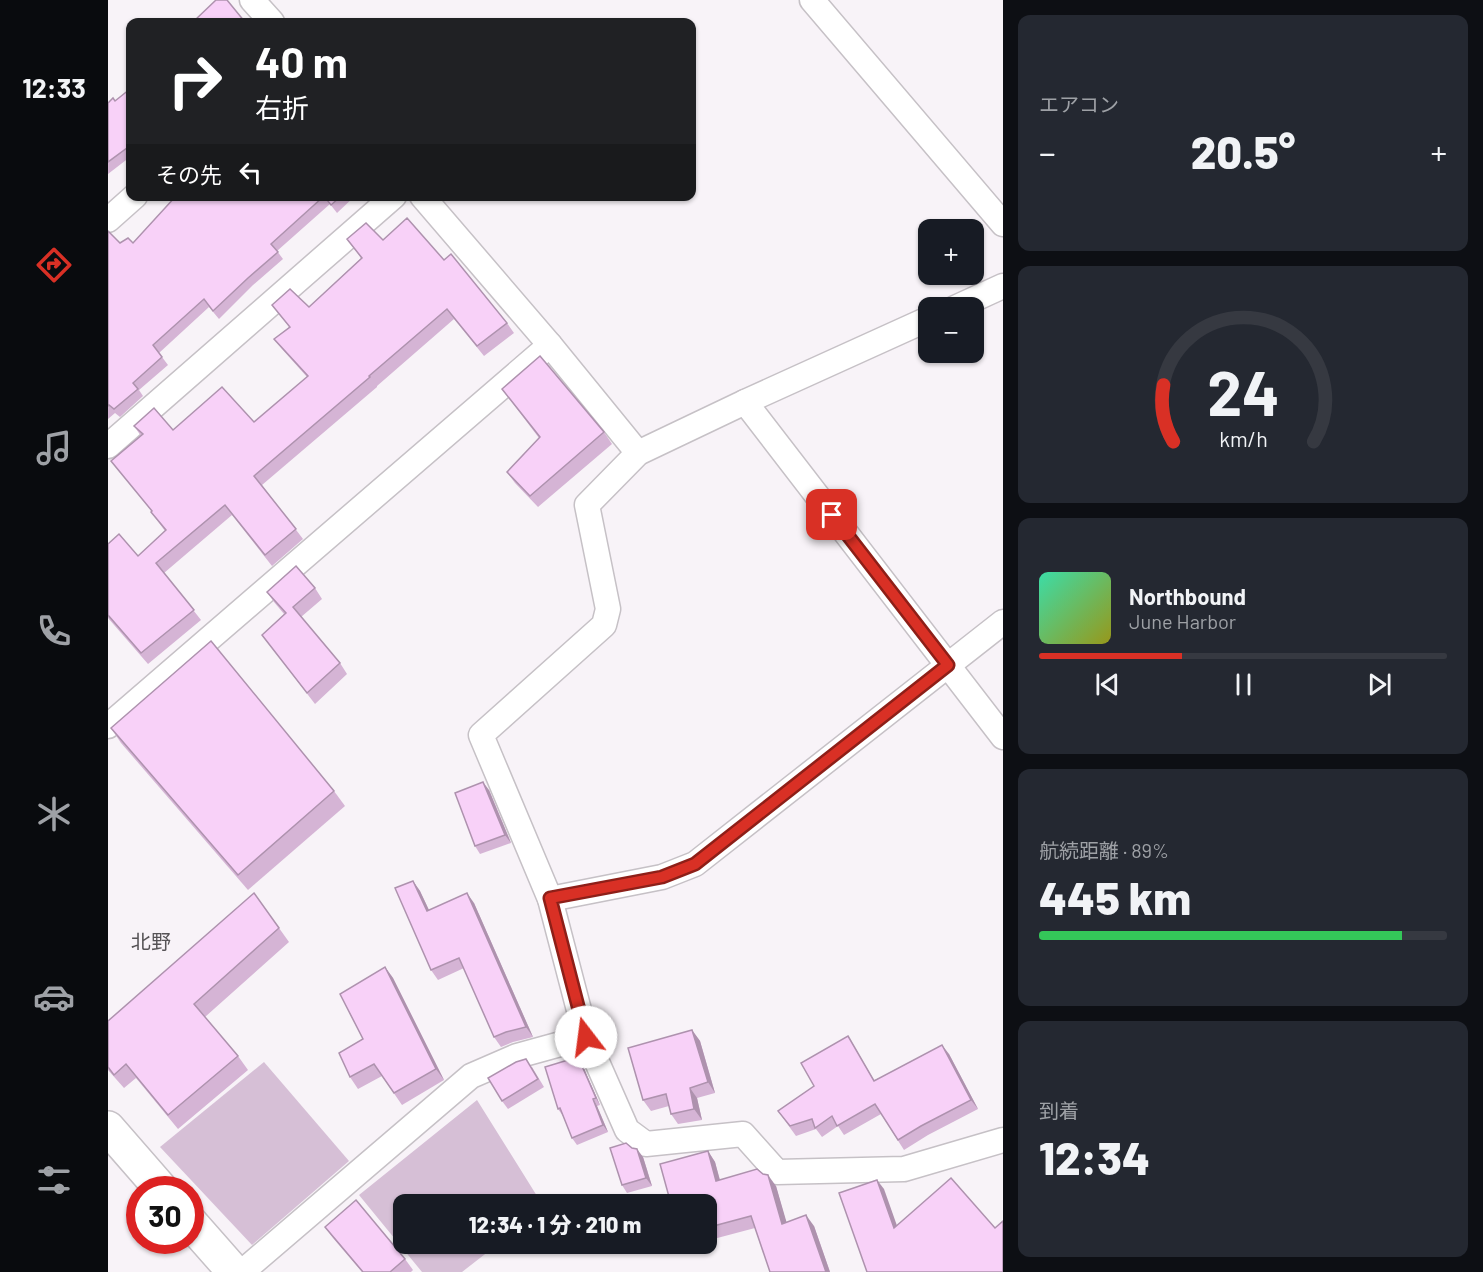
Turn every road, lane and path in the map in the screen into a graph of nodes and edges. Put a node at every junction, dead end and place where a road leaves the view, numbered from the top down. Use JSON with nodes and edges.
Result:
{"nodes":[{"id":1,"x":252,"y":0,"type":"edge"},
{"id":2,"x":812,"y":0,"type":"edge"},
{"id":3,"x":268,"y":18,"type":"edge"},
{"id":4,"x":129,"y":201,"type":"edge"},
{"id":5,"x":388,"y":201,"type":"edge"},
{"id":6,"x":426,"y":201,"type":"edge"},
{"id":7,"x":108,"y":220,"type":"edge"},
{"id":8,"x":1003,"y":224,"type":"edge"},
{"id":9,"x":1003,"y":286,"type":"edge"},
{"id":10,"x":979,"y":297,"type":"edge"},
{"id":11,"x":918,"y":324,"type":"edge"},
{"id":12,"x":550,"y":345,"type":"junction"},
{"id":13,"x":745,"y":402,"type":"junction"},
{"id":14,"x":108,"y":446,"type":"edge"},
{"id":15,"x":638,"y":453,"type":"junction"},
{"id":16,"x":1003,"y":622,"type":"edge"},
{"id":17,"x":948,"y":665,"type":"junction"},
{"id":18,"x":108,"y":726,"type":"edge"},
{"id":19,"x":1003,"y":737,"type":"edge"},
{"id":20,"x":550,"y":898,"type":"junction"},
{"id":21,"x":586,"y":1037,"type":"junction"},
{"id":22,"x":108,"y":1128,"type":"edge"},
{"id":23,"x":1003,"y":1140,"type":"edge"},
{"id":24,"x":150,"y":1176,"type":"edge"},
{"id":25,"x":204,"y":1238,"type":"edge"},
{"id":26,"x":234,"y":1272,"type":"edge"},
{"id":27,"x":242,"y":1272,"type":"edge"}],
"edges":[{"from":1,"to":3,"type":"street"},
{"from":2,"to":8,"type":"street"},
{"from":4,"to":7,"type":"street"},
{"from":5,"to":14,"type":"street"},
{"from":6,"to":12,"type":"street"},
{"from":9,"to":10,"type":"street"},
{"from":11,"to":13,"type":"street"},
{"from":12,"to":15,"type":"street"},
{"from":12,"to":18,"type":"street"},
{"from":13,"to":15,"type":"street"},
{"from":13,"to":17,"type":"street"},
{"from":15,"to":20,"type":"street"},
{"from":16,"to":17,"type":"street"},
{"from":17,"to":19,"type":"street"},
{"from":17,"to":20,"type":"street"},
{"from":20,"to":21,"type":"street"},
{"from":21,"to":23,"type":"street"},
{"from":21,"to":27,"type":"street"},
{"from":22,"to":24,"type":"main road"},
{"from":25,"to":26,"type":"main road"}]}
